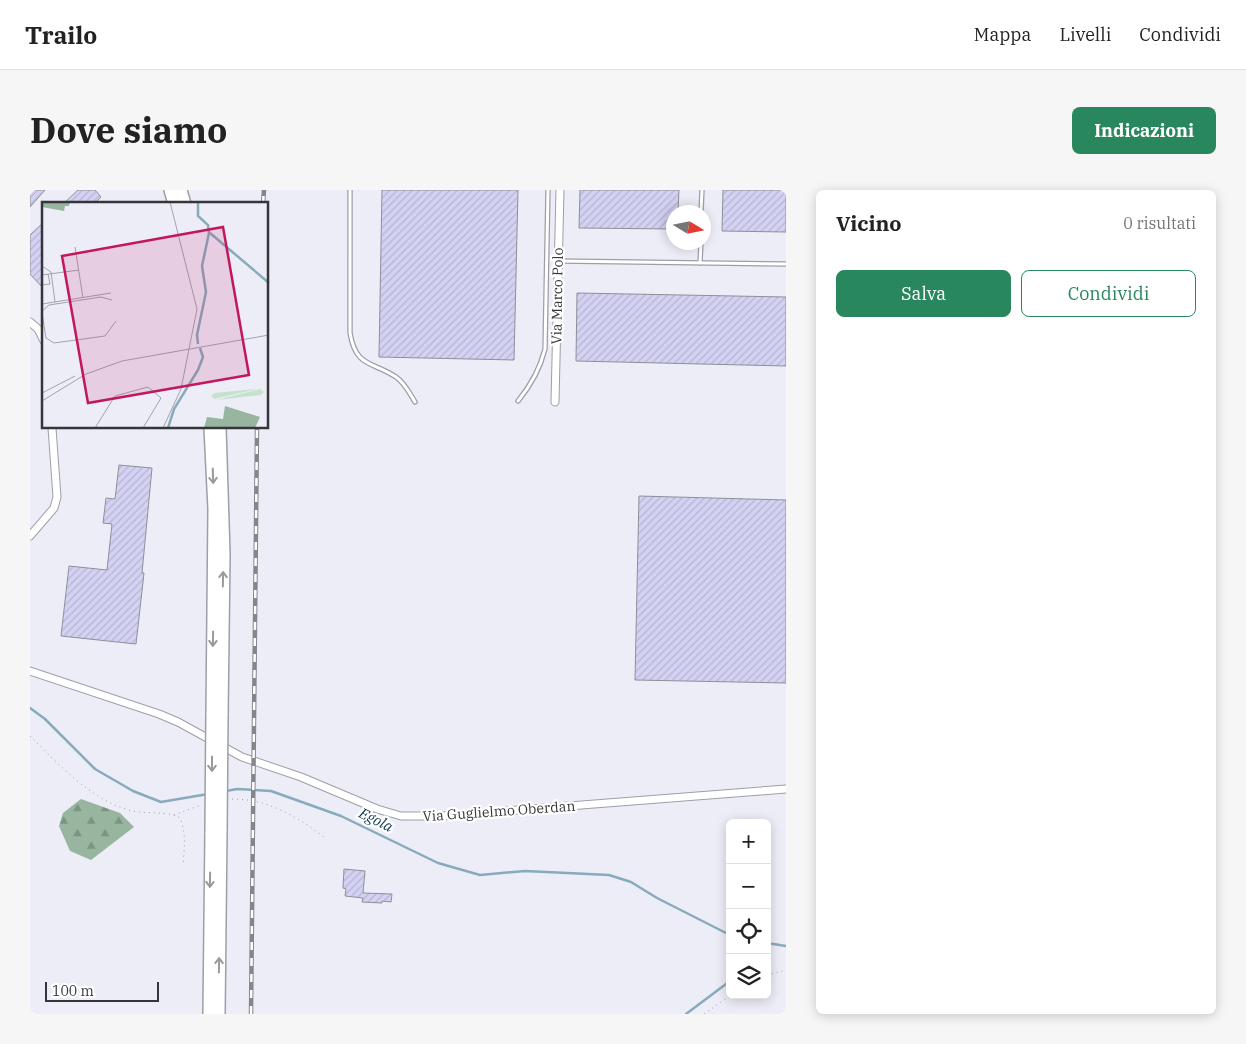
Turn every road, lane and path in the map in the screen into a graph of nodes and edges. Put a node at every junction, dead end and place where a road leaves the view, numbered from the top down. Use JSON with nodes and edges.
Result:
{"nodes":[{"id":1,"x":170,"y":190,"type":"edge"},
{"id":2,"x":350,"y":190,"type":"edge"},
{"id":3,"x":548,"y":190,"type":"edge"},
{"id":4,"x":560,"y":190,"type":"edge"},
{"id":5,"x":702,"y":190,"type":"edge"},
{"id":6,"x":181,"y":198,"type":"edge"},
{"id":7,"x":702,"y":205,"type":"edge"},
{"id":8,"x":701,"y":250,"type":"edge"},
{"id":9,"x":558,"y":261,"type":"junction"},
{"id":10,"x":700,"y":263,"type":"junction"},
{"id":11,"x":786,"y":264,"type":"edge"},
{"id":12,"x":30,"y":322,"type":"edge"},
{"id":13,"x":42,"y":337,"type":"edge"},
{"id":14,"x":518,"y":401,"type":"dead end"},
{"id":15,"x":415,"y":402,"type":"dead end"},
{"id":16,"x":555,"y":402,"type":"dead end"},
{"id":17,"x":52,"y":429,"type":"edge"},
{"id":18,"x":210,"y":429,"type":"edge"},
{"id":19,"x":220,"y":429,"type":"edge"},
{"id":20,"x":30,"y":536,"type":"edge"},
{"id":21,"x":30,"y":671,"type":"edge"},
{"id":22,"x":217,"y":715,"type":"junction"},
{"id":23,"x":30,"y":736,"type":"edge"},
{"id":24,"x":786,"y":789,"type":"edge"},
{"id":25,"x":231,"y":799,"type":"dead end"},
{"id":26,"x":203,"y":805,"type":"dead end"},
{"id":27,"x":173,"y":815,"type":"junction"},
{"id":28,"x":216,"y":831,"type":"junction"},
{"id":29,"x":324,"y":837,"type":"dead end"},
{"id":30,"x":184,"y":865,"type":"dead end"},
{"id":31,"x":786,"y":970,"type":"edge"},
{"id":32,"x":771,"y":974,"type":"edge"},
{"id":33,"x":726,"y":999,"type":"edge"},
{"id":34,"x":209,"y":1014,"type":"edge"},
{"id":35,"x":219,"y":1014,"type":"edge"},
{"id":36,"x":704,"y":1014,"type":"edge"}],
"edges":[{"from":1,"to":6,"type":"highway"},
{"from":2,"to":15,"type":"lane"},
{"from":3,"to":14,"type":"lane"},
{"from":4,"to":9,"type":"street","name":"Via Marco Polo"},
{"from":5,"to":7,"type":"lane"},
{"from":8,"to":10,"type":"lane"},
{"from":9,"to":10,"type":"lane"},
{"from":9,"to":16,"type":"street","name":"Via Marco Polo"},
{"from":10,"to":11,"type":"lane"},
{"from":12,"to":13,"type":"street"},
{"from":17,"to":20,"type":"street"},
{"from":18,"to":22,"type":"highway","one_way":true},
{"from":22,"to":19,"type":"highway","one_way":true},
{"from":21,"to":24,"type":"street","name":"Via Guglielmo Oberdan"},
{"from":22,"to":28,"type":"highway","bridge":true},
{"from":23,"to":27,"type":"path"},
{"from":25,"to":29,"type":"path"},
{"from":26,"to":27,"type":"path"},
{"from":27,"to":30,"type":"path"},
{"from":28,"to":34,"type":"highway","one_way":true},
{"from":35,"to":28,"type":"highway","one_way":true},
{"from":31,"to":32,"type":"path"},
{"from":33,"to":36,"type":"path"}]}
